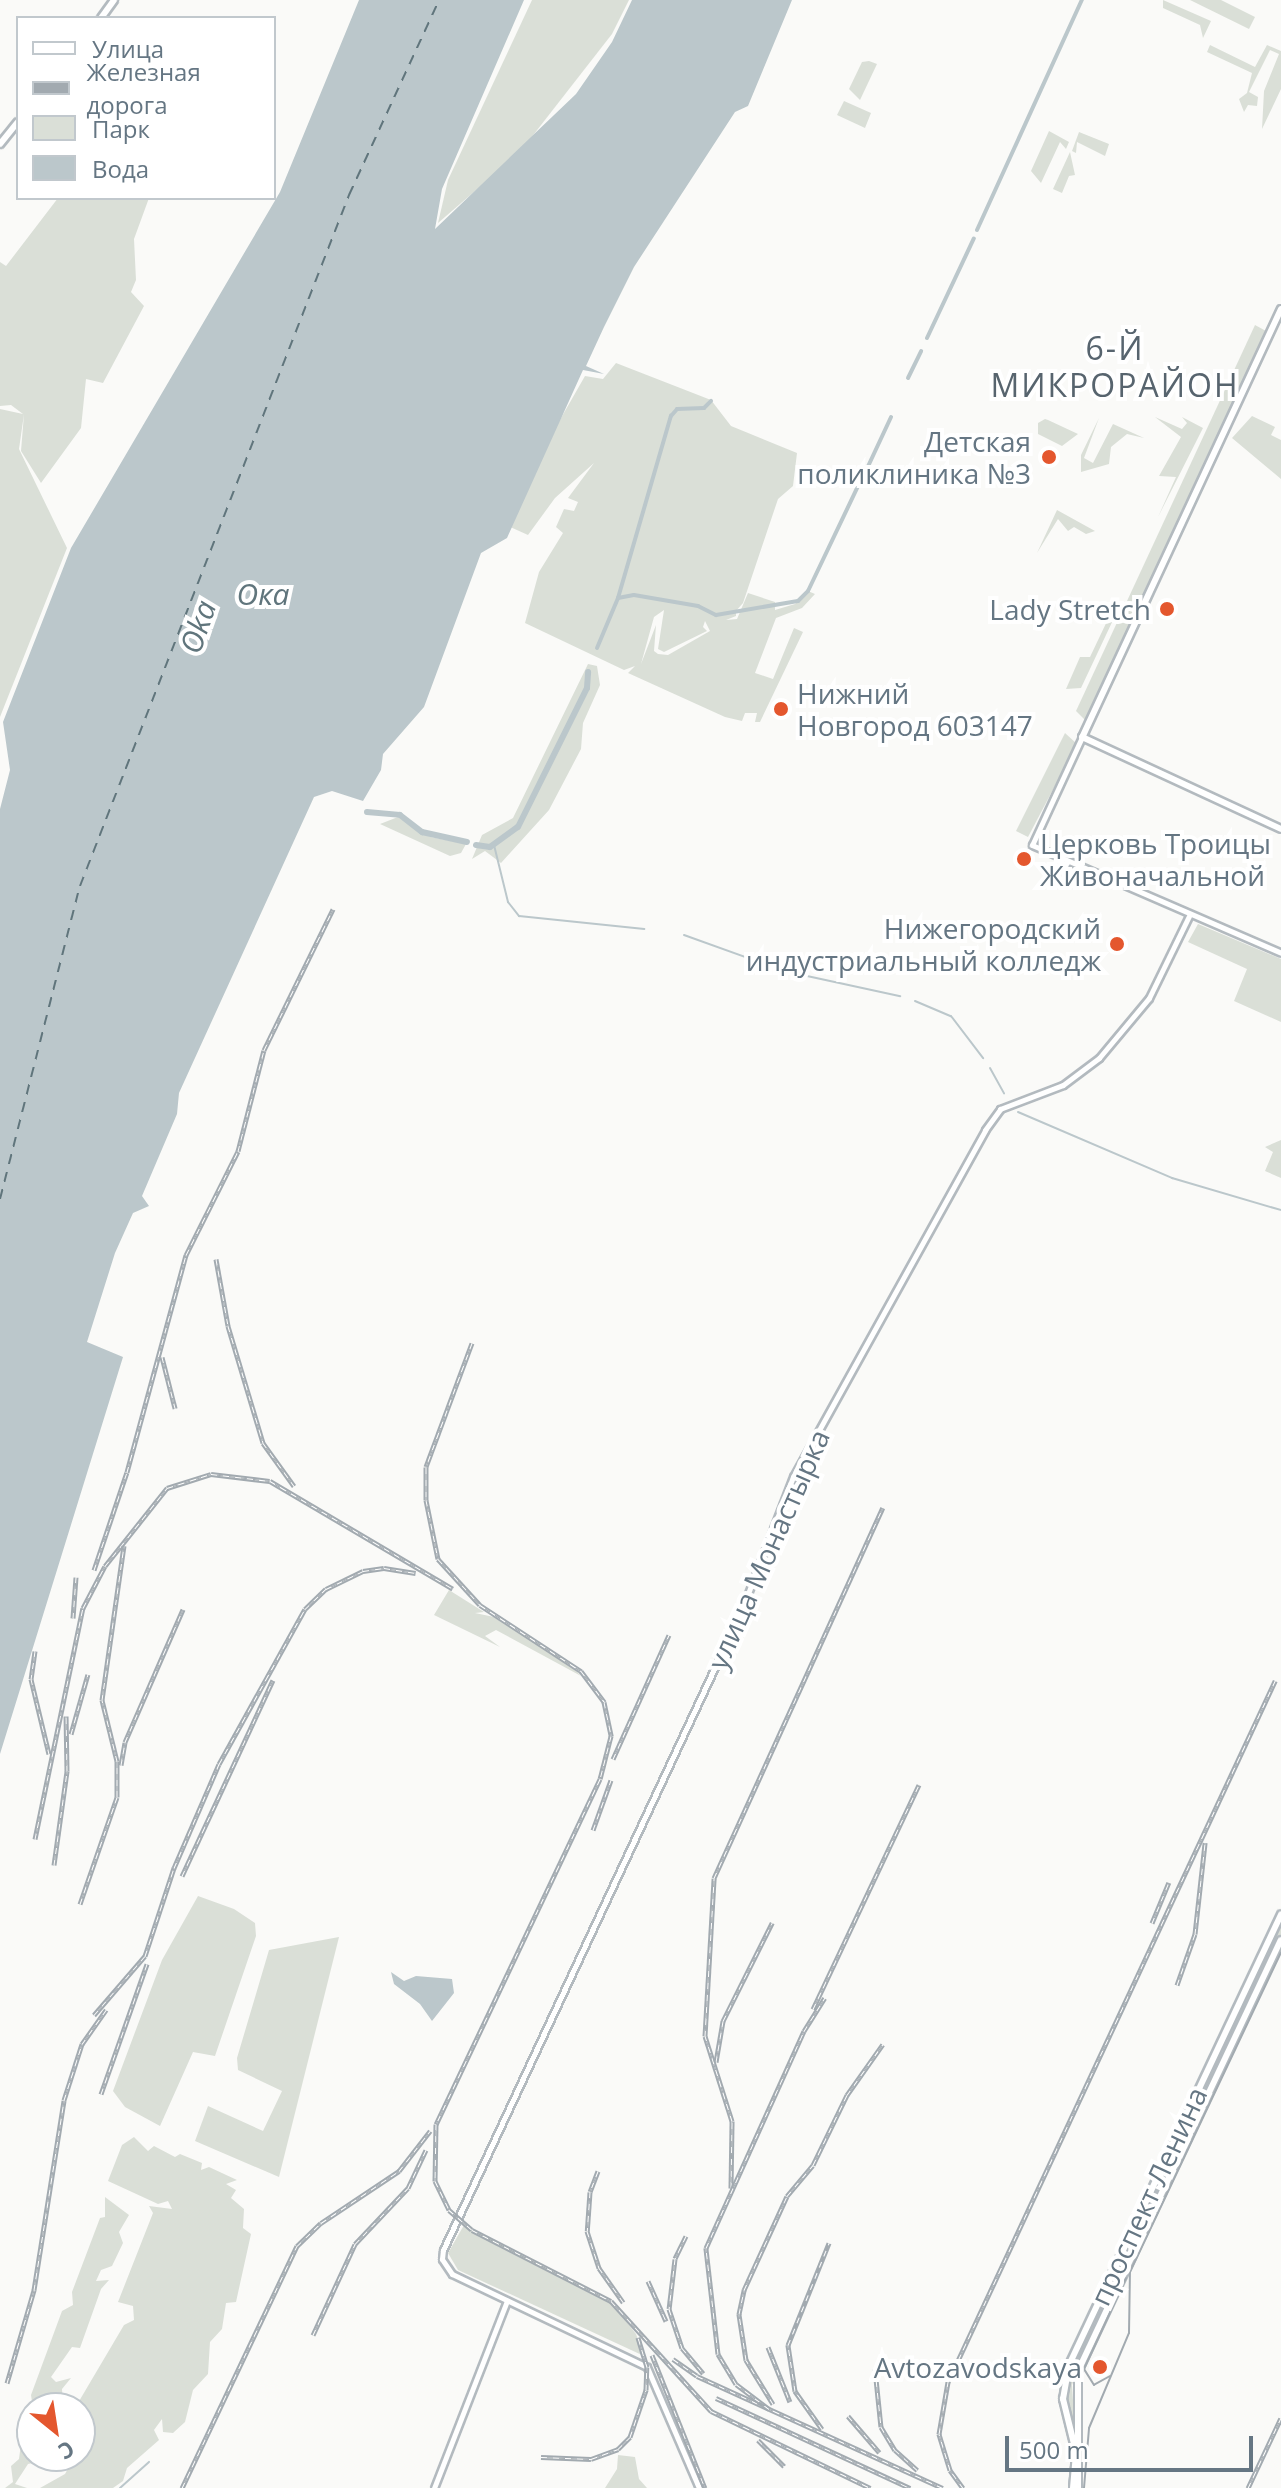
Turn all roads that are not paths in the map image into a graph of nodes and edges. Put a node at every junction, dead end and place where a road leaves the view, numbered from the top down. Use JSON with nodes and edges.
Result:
{"nodes":[{"id":1,"x":16,"y":124,"type":"edge"},
{"id":2,"x":0,"y":144,"type":"edge"},
{"id":3,"x":1281,"y":309,"type":"edge"},
{"id":4,"x":1082,"y":737,"type":"junction"},
{"id":5,"x":1281,"y":829,"type":"edge"},
{"id":6,"x":1190,"y":914,"type":"junction"},
{"id":7,"x":1281,"y":953,"type":"edge"},
{"id":8,"x":1281,"y":1914,"type":"edge"},
{"id":9,"x":1281,"y":1940,"type":"edge"},
{"id":10,"x":1214,"y":2057,"type":"junction"},
{"id":11,"x":1223,"y":2062,"type":"junction"},
{"id":12,"x":507,"y":2301,"type":"junction"},
{"id":13,"x":1093,"y":2314,"type":"junction"},
{"id":14,"x":1102,"y":2319,"type":"junction"},
{"id":15,"x":1076,"y":2431,"type":"junction"},
{"id":16,"x":434,"y":2488,"type":"edge"},
{"id":17,"x":699,"y":2488,"type":"edge"},
{"id":18,"x":1075,"y":2488,"type":"edge"}],
"edges":[{"from":1,"to":2,"type":"main road"},
{"from":3,"to":4,"type":"main road"},
{"from":4,"to":5,"type":"main road"},
{"from":4,"to":6,"type":"street"},
{"from":6,"to":7,"type":"street"},
{"from":6,"to":12,"type":"street","name":"улица Монастырка"},
{"from":8,"to":10,"type":"main road","name":"проспект Ленина"},
{"from":9,"to":11,"type":"main road","name":"проспект Ленина"},
{"from":10,"to":11,"type":"main road"},
{"from":10,"to":13,"type":"main road","name":"проспект Ленина"},
{"from":11,"to":14,"type":"main road","name":"проспект Ленина"},
{"from":12,"to":16,"type":"street"},
{"from":12,"to":17,"type":"street"},
{"from":13,"to":14,"type":"main road"},
{"from":13,"to":15,"type":"main road","name":"проспект Ленина"},
{"from":14,"to":15,"type":"main road","name":"проспект Ленина"},
{"from":15,"to":18,"type":"main road","name":"проспект Ленина"}]}
